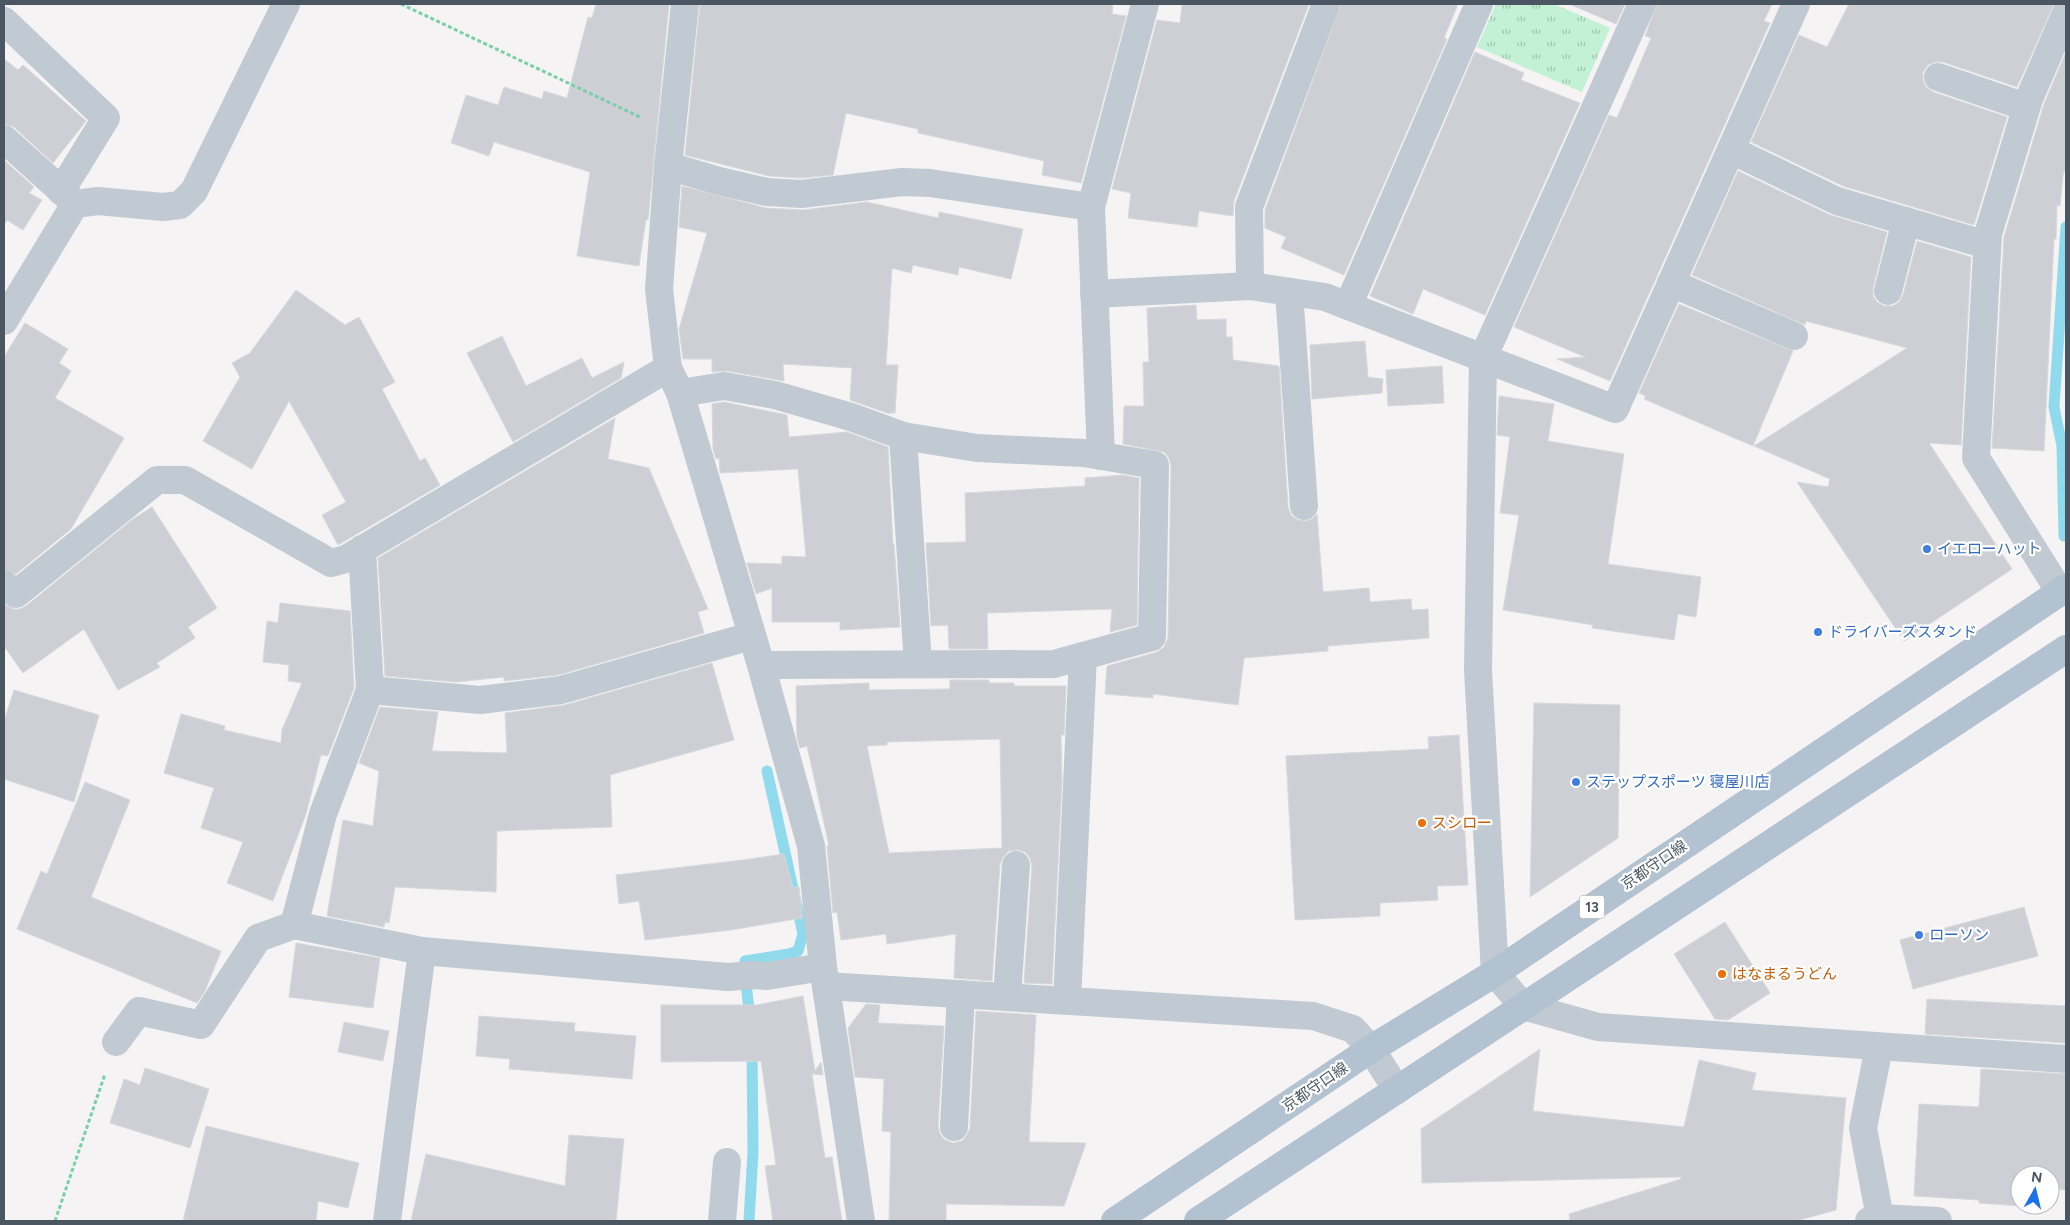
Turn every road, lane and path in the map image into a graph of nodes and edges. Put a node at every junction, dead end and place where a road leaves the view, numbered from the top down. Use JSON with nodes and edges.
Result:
{"nodes":[{"id":1,"x":286,"y":4,"type":"edge"},
{"id":2,"x":401,"y":4,"type":"edge"},
{"id":3,"x":685,"y":4,"type":"edge"},
{"id":4,"x":1145,"y":4,"type":"edge"},
{"id":5,"x":1326,"y":4,"type":"edge"},
{"id":6,"x":1479,"y":4,"type":"edge"},
{"id":7,"x":1642,"y":4,"type":"edge"},
{"id":8,"x":1796,"y":4,"type":"edge"},
{"id":9,"x":2066,"y":13,"type":"edge"},
{"id":10,"x":4,"y":20,"type":"edge"},
{"id":11,"x":1938,"y":77,"type":"dead end"},
{"id":12,"x":2026,"y":107,"type":"junction"},
{"id":13,"x":671,"y":132,"type":"junction"},
{"id":14,"x":4,"y":139,"type":"edge"},
{"id":15,"x":1731,"y":150,"type":"junction"},
{"id":16,"x":668,"y":166,"type":"junction"},
{"id":17,"x":68,"y":197,"type":"junction"},
{"id":18,"x":1091,"y":207,"type":"junction"},
{"id":19,"x":1906,"y":221,"type":"junction"},
{"id":20,"x":1987,"y":245,"type":"junction"},
{"id":21,"x":1671,"y":283,"type":"junction"},
{"id":22,"x":1250,"y":286,"type":"junction"},
{"id":23,"x":1888,"y":291,"type":"dead end"},
{"id":24,"x":1289,"y":292,"type":"junction"},
{"id":25,"x":1094,"y":294,"type":"junction"},
{"id":26,"x":1348,"y":306,"type":"junction"},
{"id":27,"x":4,"y":321,"type":"edge"},
{"id":28,"x":1794,"y":336,"type":"dead end"},
{"id":29,"x":1483,"y":358,"type":"junction"},
{"id":30,"x":668,"y":368,"type":"junction"},
{"id":31,"x":680,"y":393,"type":"junction"},
{"id":32,"x":903,"y":436,"type":"junction"},
{"id":33,"x":1101,"y":456,"type":"junction"},
{"id":34,"x":1304,"y":506,"type":"dead end"},
{"id":35,"x":362,"y":550,"type":"junction"},
{"id":36,"x":4,"y":584,"type":"edge"},
{"id":37,"x":2063,"y":590,"type":"edge"},
{"id":38,"x":751,"y":636,"type":"junction"},
{"id":39,"x":2066,"y":650,"type":"edge"},
{"id":40,"x":1083,"y":656,"type":"junction"},
{"id":41,"x":918,"y":664,"type":"junction"},
{"id":42,"x":762,"y":665,"type":"junction"},
{"id":43,"x":370,"y":690,"type":"junction"},
{"id":44,"x":1016,"y":865,"type":"dead end"},
{"id":45,"x":294,"y":925,"type":"junction"},
{"id":46,"x":422,"y":951,"type":"junction"},
{"id":47,"x":1495,"y":973,"type":"junction"},
{"id":48,"x":825,"y":976,"type":"junction"},
{"id":49,"x":961,"y":994,"type":"junction"},
{"id":50,"x":1007,"y":998,"type":"junction"},
{"id":51,"x":1067,"y":1001,"type":"junction"},
{"id":52,"x":1523,"y":1006,"type":"junction"},
{"id":53,"x":116,"y":1042,"type":"joint"},
{"id":54,"x":1879,"y":1047,"type":"junction"},
{"id":55,"x":1371,"y":1049,"type":"junction"},
{"id":56,"x":2066,"y":1059,"type":"edge"},
{"id":57,"x":1397,"y":1090,"type":"junction"},
{"id":58,"x":954,"y":1127,"type":"dead end"},
{"id":59,"x":727,"y":1162,"type":"dead end"},
{"id":60,"x":1877,"y":1220,"type":"edge"},
{"id":61,"x":55,"y":1221,"type":"edge"},
{"id":62,"x":388,"y":1221,"type":"edge"},
{"id":63,"x":722,"y":1221,"type":"edge"},
{"id":64,"x":860,"y":1221,"type":"edge"},
{"id":65,"x":1115,"y":1221,"type":"edge"},
{"id":66,"x":1198,"y":1221,"type":"edge"},
{"id":67,"x":1938,"y":1221,"type":"edge"}],
"edges":[{"from":1,"to":17,"type":"street"},
{"from":2,"to":13,"type":"path"},
{"from":3,"to":13,"type":"street"},
{"from":4,"to":18,"type":"street"},
{"from":5,"to":22,"type":"street"},
{"from":6,"to":26,"type":"street"},
{"from":7,"to":29,"type":"street"},
{"from":8,"to":15,"type":"street"},
{"from":9,"to":12,"type":"street"},
{"from":10,"to":17,"type":"street"},
{"from":11,"to":12,"type":"street"},
{"from":12,"to":20,"type":"street"},
{"from":13,"to":16,"type":"street"},
{"from":14,"to":17,"type":"street"},
{"from":15,"to":19,"type":"street"},
{"from":15,"to":21,"type":"street"},
{"from":16,"to":18,"type":"street"},
{"from":16,"to":30,"type":"street"},
{"from":17,"to":27,"type":"street"},
{"from":18,"to":25,"type":"street"},
{"from":19,"to":20,"type":"street"},
{"from":19,"to":23,"type":"street"},
{"from":20,"to":37,"type":"street"},
{"from":21,"to":28,"type":"street"},
{"from":21,"to":29,"type":"street"},
{"from":22,"to":24,"type":"street"},
{"from":22,"to":25,"type":"street"},
{"from":24,"to":26,"type":"street"},
{"from":24,"to":34,"type":"street"},
{"from":25,"to":33,"type":"street"},
{"from":26,"to":29,"type":"street"},
{"from":29,"to":47,"type":"street"},
{"from":30,"to":31,"type":"street"},
{"from":30,"to":35,"type":"street"},
{"from":31,"to":32,"type":"street"},
{"from":31,"to":38,"type":"street"},
{"from":32,"to":33,"type":"street"},
{"from":32,"to":41,"type":"street"},
{"from":33,"to":40,"type":"street"},
{"from":35,"to":36,"type":"street"},
{"from":35,"to":43,"type":"street"},
{"from":37,"to":47,"type":"main road","name":"京都守口線","number":"13"},
{"from":38,"to":42,"type":"street"},
{"from":38,"to":43,"type":"street"},
{"from":39,"to":52,"type":"main road"},
{"from":40,"to":41,"type":"street"},
{"from":40,"to":51,"type":"street"},
{"from":41,"to":42,"type":"street"},
{"from":42,"to":48,"type":"street"},
{"from":43,"to":45,"type":"street"},
{"from":44,"to":50,"type":"street"},
{"from":45,"to":46,"type":"street"},
{"from":45,"to":53,"type":"street"},
{"from":46,"to":48,"type":"street"},
{"from":46,"to":62,"type":"street"},
{"from":47,"to":52,"type":"street"},
{"from":47,"to":55,"type":"main road","name":"京都守口線","number":"13"},
{"from":48,"to":49,"type":"street"},
{"from":48,"to":64,"type":"street"},
{"from":49,"to":50,"type":"street"},
{"from":49,"to":58,"type":"street"},
{"from":50,"to":51,"type":"street"},
{"from":51,"to":55,"type":"street"},
{"from":52,"to":54,"type":"street"},
{"from":52,"to":57,"type":"main road"},
{"from":53,"to":61,"type":"path"},
{"from":54,"to":56,"type":"street"},
{"from":54,"to":60,"type":"street"},
{"from":55,"to":57,"type":"street"},
{"from":55,"to":65,"type":"main road","name":"京都守口線","number":"13"},
{"from":57,"to":66,"type":"main road"},
{"from":59,"to":63,"type":"street"},
{"from":60,"to":67,"type":"street"}]}
